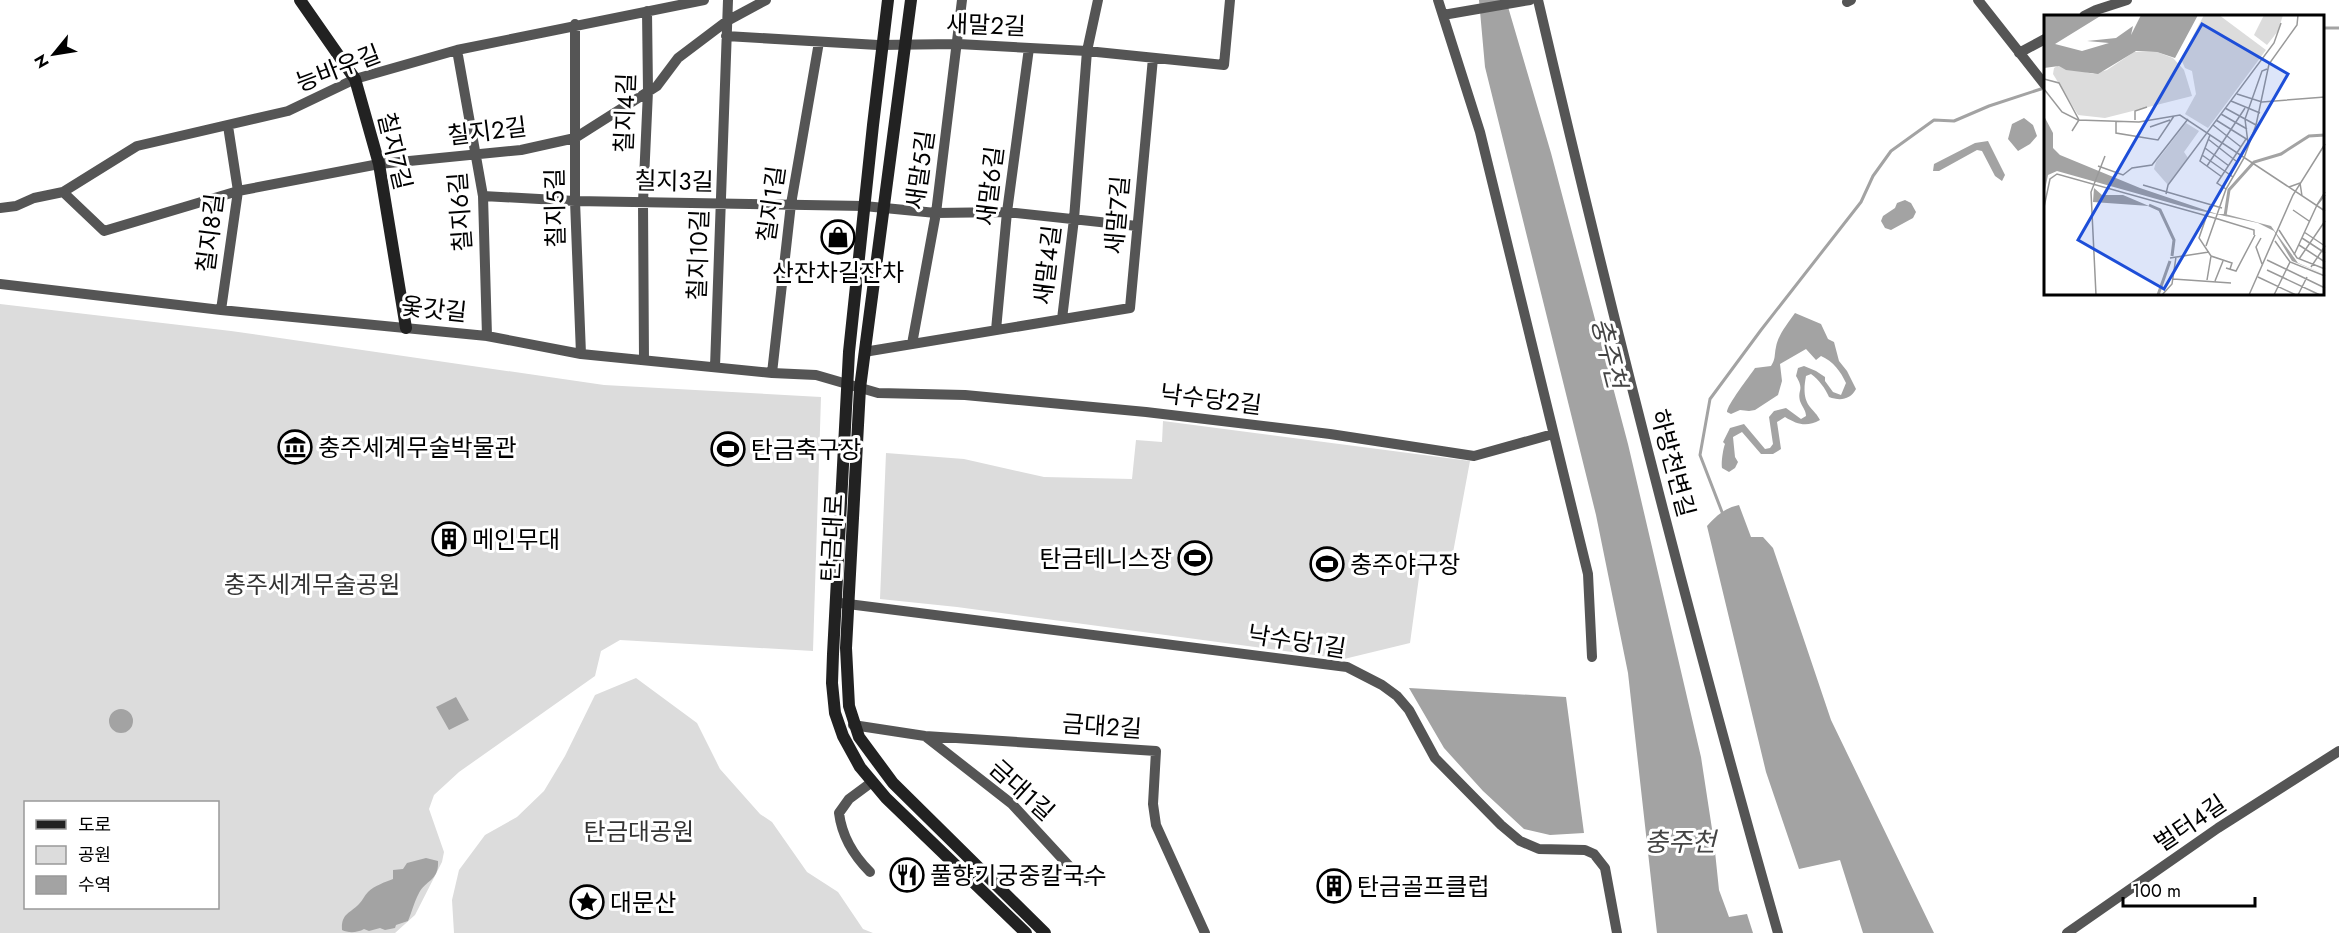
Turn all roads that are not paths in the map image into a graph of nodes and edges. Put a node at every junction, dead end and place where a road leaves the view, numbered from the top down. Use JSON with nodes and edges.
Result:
{"nodes":[{"id":1,"x":300,"y":0,"type":"edge"},
{"id":2,"x":704,"y":0,"type":"edge"},
{"id":3,"x":728,"y":0,"type":"edge"},
{"id":4,"x":766,"y":0,"type":"edge"},
{"id":5,"x":888,"y":0,"type":"edge"},
{"id":6,"x":911,"y":0,"type":"edge"},
{"id":7,"x":962,"y":0,"type":"edge"},
{"id":8,"x":1098,"y":0,"type":"edge"},
{"id":9,"x":1230,"y":0,"type":"edge"},
{"id":10,"x":1438,"y":0,"type":"edge"},
{"id":11,"x":1530,"y":0,"type":"edge"},
{"id":12,"x":1538,"y":0,"type":"edge"},
{"id":13,"x":1978,"y":0,"type":"edge"},
{"id":14,"x":2127,"y":0,"type":"edge"},
{"id":15,"x":647,"y":11,"type":"junction"},
{"id":16,"x":1443,"y":15,"type":"junction"},
{"id":17,"x":2086,"y":15,"type":"edge"},
{"id":18,"x":727,"y":21,"type":"junction"},
{"id":19,"x":575,"y":24,"type":"junction"},
{"id":20,"x":726,"y":36,"type":"junction"},
{"id":21,"x":2044,"y":40,"type":"edge"},
{"id":22,"x":819,"y":42,"type":"junction"},
{"id":23,"x":958,"y":44,"type":"junction"},
{"id":24,"x":883,"y":45,"type":"junction"},
{"id":25,"x":905,"y":45,"type":"junction"},
{"id":26,"x":1029,"y":48,"type":"junction"},
{"id":27,"x":457,"y":50,"type":"junction"},
{"id":28,"x":1087,"y":51,"type":"junction"},
{"id":29,"x":2019,"y":53,"type":"junction"},
{"id":30,"x":1153,"y":58,"type":"junction"},
{"id":31,"x":355,"y":79,"type":"junction"},
{"id":32,"x":2044,"y":84,"type":"edge"},
{"id":33,"x":648,"y":91,"type":"junction"},
{"id":34,"x":228,"y":126,"type":"junction"},
{"id":35,"x":575,"y":138,"type":"junction"},
{"id":36,"x":477,"y":155,"type":"junction"},
{"id":37,"x":379,"y":164,"type":"junction"},
{"id":38,"x":238,"y":191,"type":"junction"},
{"id":39,"x":63,"y":192,"type":"junction"},
{"id":40,"x":483,"y":196,"type":"junction"},
{"id":41,"x":575,"y":201,"type":"junction"},
{"id":42,"x":643,"y":202,"type":"junction"},
{"id":43,"x":721,"y":203,"type":"junction"},
{"id":44,"x":790,"y":204,"type":"junction"},
{"id":45,"x":864,"y":206,"type":"junction"},
{"id":46,"x":883,"y":207,"type":"junction"},
{"id":47,"x":0,"y":208,"type":"edge"},
{"id":48,"x":1007,"y":212,"type":"junction"},
{"id":49,"x":936,"y":213,"type":"junction"},
{"id":50,"x":1074,"y":219,"type":"junction"},
{"id":51,"x":1137,"y":226,"type":"junction"},
{"id":52,"x":0,"y":284,"type":"edge"},
{"id":53,"x":221,"y":310,"type":"junction"},
{"id":54,"x":1062,"y":319,"type":"junction"},
{"id":55,"x":406,"y":328,"type":"junction"},
{"id":56,"x":996,"y":330,"type":"junction"},
{"id":57,"x":487,"y":336,"type":"junction"},
{"id":58,"x":912,"y":344,"type":"junction"},
{"id":59,"x":864,"y":352,"type":"junction"},
{"id":60,"x":581,"y":354,"type":"junction"},
{"id":61,"x":644,"y":360,"type":"junction"},
{"id":62,"x":715,"y":367,"type":"junction"},
{"id":63,"x":772,"y":374,"type":"junction"},
{"id":64,"x":846,"y":383,"type":"junction"},
{"id":65,"x":860,"y":388,"type":"junction"},
{"id":66,"x":1553,"y":434,"type":"junction"},
{"id":67,"x":836,"y":603,"type":"junction"},
{"id":68,"x":849,"y":604,"type":"junction"},
{"id":69,"x":1592,"y":657,"type":"dead end"},
{"id":70,"x":853,"y":725,"type":"junction"},
{"id":71,"x":925,"y":736,"type":"junction"},
{"id":72,"x":2339,"y":751,"type":"edge"},
{"id":73,"x":872,"y":782,"type":"junction"},
{"id":74,"x":870,"y":872,"type":"dead end"},
{"id":75,"x":1086,"y":878,"type":"dead end"},
{"id":76,"x":1026,"y":933,"type":"edge"},
{"id":77,"x":1045,"y":933,"type":"edge"},
{"id":78,"x":1205,"y":933,"type":"edge"},
{"id":79,"x":1617,"y":933,"type":"edge"},
{"id":80,"x":1778,"y":933,"type":"edge"},
{"id":81,"x":2067,"y":933,"type":"edge"}],
"edges":[{"from":1,"to":31,"type":"main road","name":"칠지7길"},
{"from":2,"to":15,"type":"street","name":"능바우길"},
{"from":3,"to":18,"type":"street"},
{"from":4,"to":18,"type":"street","name":"칠지2길"},
{"from":5,"to":24,"type":"main road","name":"탄금대로"},
{"from":6,"to":25,"type":"main road","name":"탄금대로"},
{"from":7,"to":23,"type":"street","name":"새말5길"},
{"from":8,"to":28,"type":"street","name":"새말4길"},
{"from":9,"to":30,"type":"street","name":"새말2길"},
{"from":10,"to":16,"type":"street"},
{"from":11,"to":16,"type":"street"},
{"from":12,"to":80,"type":"street","name":"하방천변길"},
{"from":13,"to":29,"type":"street"},
{"from":14,"to":17,"type":"street"},
{"from":15,"to":19,"type":"street","name":"능바우길"},
{"from":15,"to":33,"type":"street","name":"칠지4길"},
{"from":16,"to":66,"type":"street"},
{"from":18,"to":20,"type":"street"},
{"from":18,"to":33,"type":"street","name":"칠지2길"},
{"from":19,"to":27,"type":"street","name":"능바우길"},
{"from":19,"to":35,"type":"street","name":"칠지5길"},
{"from":20,"to":22,"type":"street"},
{"from":20,"to":43,"type":"street","name":"칠지10길"},
{"from":21,"to":29,"type":"street"},
{"from":22,"to":24,"type":"street"},
{"from":22,"to":44,"type":"street","name":"칠지1길"},
{"from":23,"to":25,"type":"street","name":"새말2길"},
{"from":23,"to":26,"type":"street","name":"새말2길"},
{"from":23,"to":49,"type":"street","name":"새말5길"},
{"from":24,"to":25,"type":"street","name":"새말2길"},
{"from":24,"to":45,"type":"main road","name":"탄금대로"},
{"from":25,"to":46,"type":"main road","name":"탄금대로"},
{"from":26,"to":28,"type":"street","name":"새말2길"},
{"from":26,"to":48,"type":"street","name":"새말6길"},
{"from":27,"to":31,"type":"street","name":"능바우길"},
{"from":27,"to":36,"type":"street","name":"칠지6길"},
{"from":28,"to":30,"type":"street","name":"새말2길"},
{"from":28,"to":50,"type":"street","name":"새말4길"},
{"from":29,"to":32,"type":"street"},
{"from":30,"to":51,"type":"street","name":"새말7길"},
{"from":31,"to":34,"type":"street","name":"능바우길"},
{"from":31,"to":37,"type":"main road","name":"칠지7길"},
{"from":33,"to":35,"type":"street","name":"칠지2길"},
{"from":33,"to":42,"type":"street","name":"칠지4길"},
{"from":34,"to":38,"type":"street","name":"칠지8길"},
{"from":34,"to":39,"type":"street","name":"능바우길"},
{"from":35,"to":36,"type":"street","name":"칠지2길"},
{"from":35,"to":41,"type":"street","name":"칠지5길"},
{"from":36,"to":37,"type":"street","name":"칠지2길"},
{"from":36,"to":40,"type":"street","name":"칠지6길"},
{"from":37,"to":38,"type":"street","name":"칠지2길"},
{"from":37,"to":55,"type":"main road","name":"칠지7길"},
{"from":38,"to":39,"type":"street","name":"칠지2길"},
{"from":38,"to":53,"type":"street","name":"칠지8길"},
{"from":39,"to":47,"type":"street","name":"능바우길"},
{"from":40,"to":41,"type":"street","name":"칠지3길"},
{"from":40,"to":57,"type":"street","name":"칠지6길"},
{"from":41,"to":42,"type":"street","name":"칠지3길"},
{"from":41,"to":60,"type":"street","name":"칠지5길"},
{"from":42,"to":43,"type":"street","name":"칠지3길"},
{"from":42,"to":61,"type":"street","name":"칠지4길"},
{"from":43,"to":44,"type":"street","name":"칠지3길"},
{"from":43,"to":62,"type":"street","name":"칠지10길"},
{"from":44,"to":45,"type":"street","name":"칠지3길"},
{"from":44,"to":63,"type":"street","name":"칠지1길"},
{"from":45,"to":46,"type":"street","name":"칠지3길"},
{"from":45,"to":64,"type":"main road","name":"탄금대로"},
{"from":46,"to":49,"type":"street","name":"칠지3길"},
{"from":46,"to":59,"type":"main road","name":"탄금대로"},
{"from":48,"to":49,"type":"street","name":"칠지3길"},
{"from":48,"to":50,"type":"street","name":"칠지3길"},
{"from":48,"to":56,"type":"street","name":"새말6길"},
{"from":49,"to":58,"type":"street","name":"새말5길"},
{"from":50,"to":51,"type":"street","name":"칠지3길"},
{"from":50,"to":54,"type":"street","name":"새말4길"},
{"from":51,"to":54,"type":"street","name":"새말7길"},
{"from":52,"to":53,"type":"street","name":"옻갓길"},
{"from":53,"to":55,"type":"street","name":"옻갓길"},
{"from":54,"to":56,"type":"street","name":"새말4길"},
{"from":55,"to":57,"type":"street","name":"옻갓길"},
{"from":56,"to":58,"type":"street","name":"새말4길"},
{"from":57,"to":60,"type":"street","name":"옻갓길"},
{"from":58,"to":59,"type":"street","name":"새말4길"},
{"from":59,"to":65,"type":"main road","name":"탄금대로"},
{"from":60,"to":61,"type":"street","name":"옻갓길"},
{"from":61,"to":62,"type":"street","name":"옻갓길"},
{"from":62,"to":63,"type":"street","name":"옻갓길"},
{"from":63,"to":64,"type":"street","name":"옻갓길"},
{"from":64,"to":65,"type":"street","name":"옻갓길"},
{"from":64,"to":67,"type":"main road","name":"탄금대로"},
{"from":65,"to":66,"type":"street","name":"낙수당2길"},
{"from":65,"to":68,"type":"main road","name":"탄금대로"},
{"from":66,"to":69,"type":"street"},
{"from":67,"to":68,"type":"street","name":"낙수당1길"},
{"from":67,"to":73,"type":"main road","name":"탄금대로"},
{"from":68,"to":70,"type":"main road","name":"탄금대로"},
{"from":68,"to":79,"type":"street","name":"낙수당1길"},
{"from":70,"to":71,"type":"street","name":"금대2길"},
{"from":70,"to":77,"type":"main road","name":"탄금대로"},
{"from":71,"to":75,"type":"street","name":"금대1길"},
{"from":71,"to":78,"type":"street","name":"금대2길"},
{"from":72,"to":81,"type":"street","name":"벌터4길"},
{"from":73,"to":74,"type":"street"},
{"from":73,"to":76,"type":"main road","name":"탄금대로"}]}
